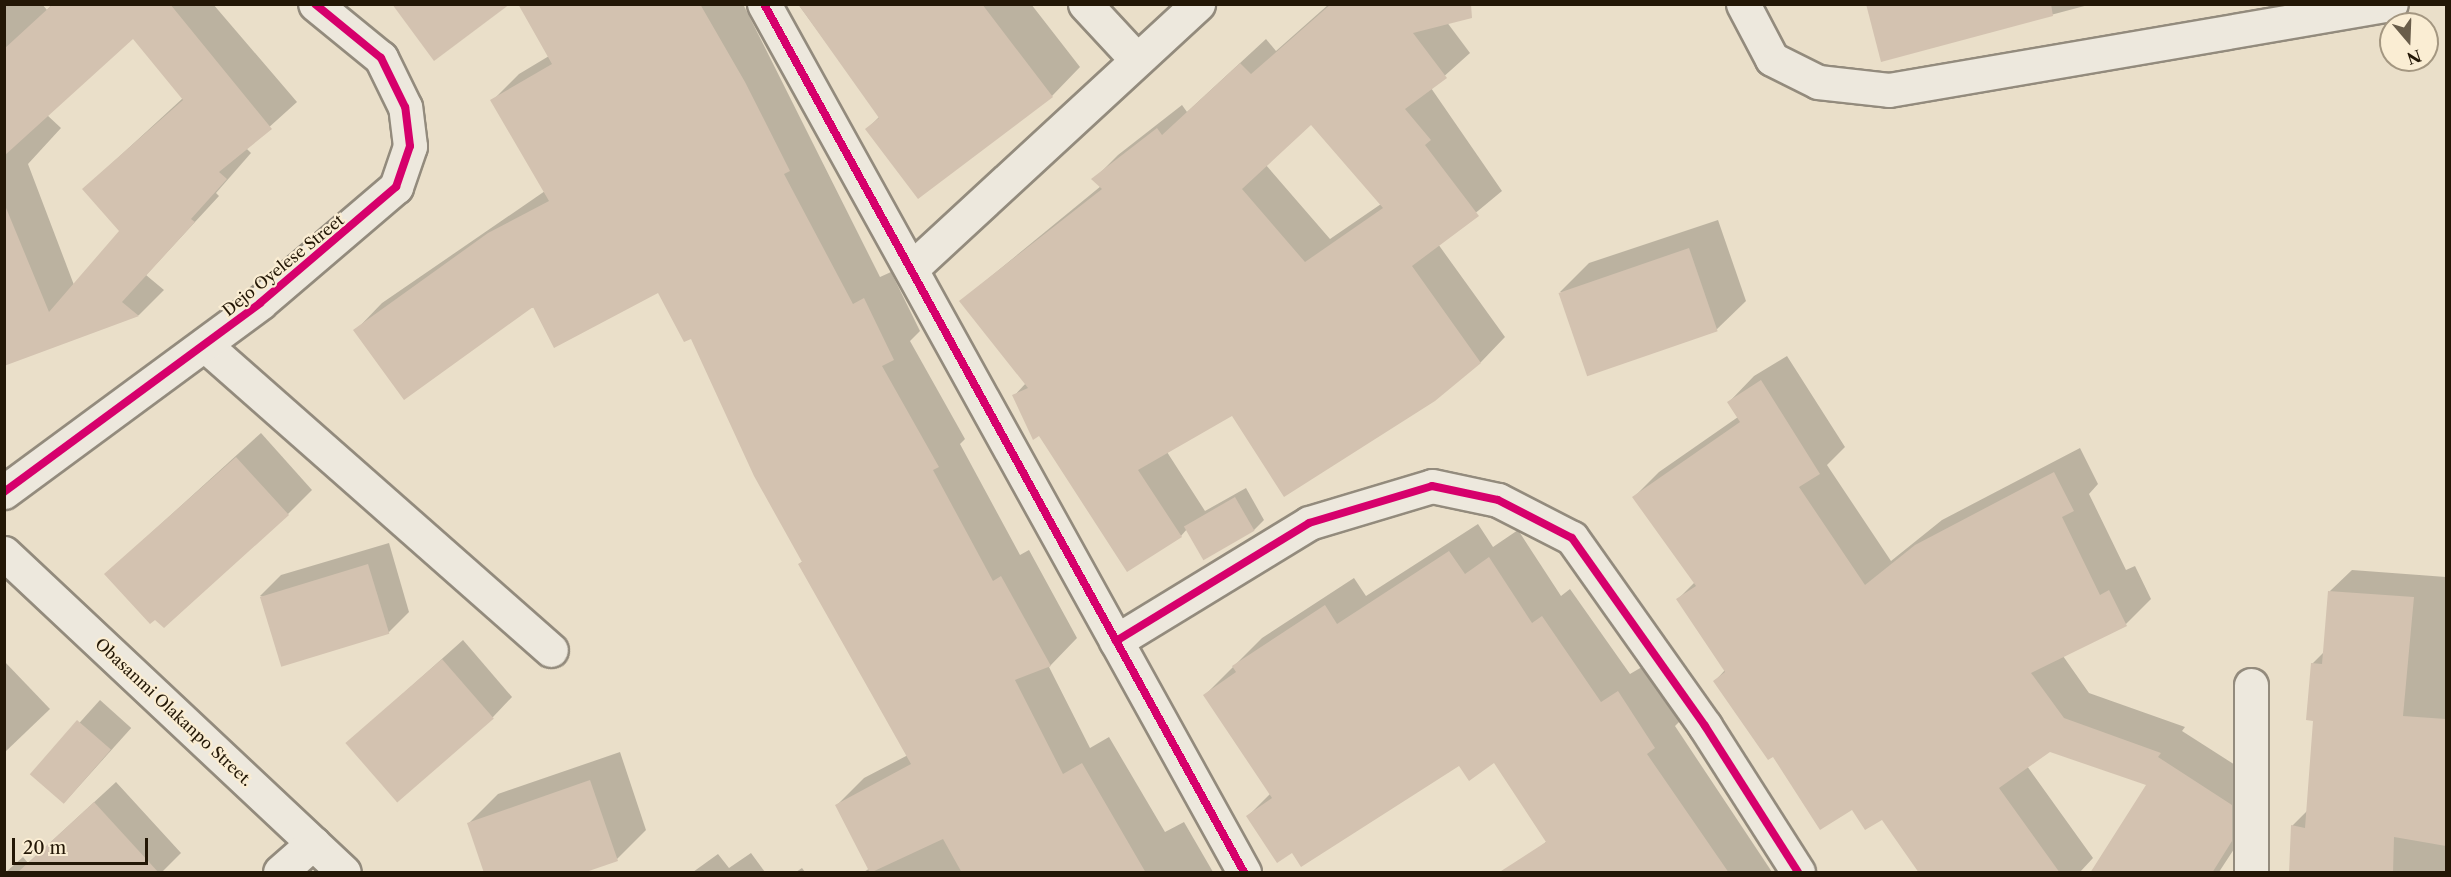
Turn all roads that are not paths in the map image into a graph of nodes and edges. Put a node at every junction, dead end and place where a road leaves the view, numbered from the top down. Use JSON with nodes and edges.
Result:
{"nodes":[{"id":1,"x":315,"y":4,"type":"edge"},
{"id":2,"x":764,"y":4,"type":"edge"},
{"id":3,"x":1085,"y":4,"type":"edge"},
{"id":4,"x":1198,"y":4,"type":"edge"},
{"id":5,"x":1743,"y":4,"type":"edge"},
{"id":6,"x":2391,"y":4,"type":"edge"},
{"id":7,"x":1137,"y":60,"type":"junction"},
{"id":8,"x":913,"y":267,"type":"junction"},
{"id":9,"x":204,"y":345,"type":"junction"},
{"id":10,"x":4,"y":492,"type":"edge"},
{"id":11,"x":4,"y":553,"type":"edge"},
{"id":12,"x":1116,"y":641,"type":"junction"},
{"id":13,"x":551,"y":650,"type":"dead end"},
{"id":14,"x":2251,"y":686,"type":"dead end"},
{"id":15,"x":313,"y":843,"type":"junction"},
{"id":16,"x":280,"y":873,"type":"edge"},
{"id":17,"x":344,"y":873,"type":"edge"},
{"id":18,"x":1244,"y":873,"type":"edge"},
{"id":19,"x":1798,"y":873,"type":"edge"},
{"id":20,"x":2251,"y":873,"type":"edge"}],
"edges":[{"from":1,"to":9,"type":"street","name":"Dejo Oyelese Street"},
{"from":2,"to":8,"type":"street"},
{"from":3,"to":7,"type":"street"},
{"from":4,"to":7,"type":"street"},
{"from":5,"to":6,"type":"street"},
{"from":7,"to":8,"type":"street"},
{"from":8,"to":12,"type":"street"},
{"from":9,"to":10,"type":"street","name":"Dejo Oyelese Street"},
{"from":9,"to":13,"type":"street"},
{"from":11,"to":15,"type":"street","name":"Obasanmi Olakanpo Street."},
{"from":12,"to":18,"type":"street"},
{"from":12,"to":19,"type":"street"},
{"from":14,"to":20,"type":"street"},
{"from":15,"to":16,"type":"street"},
{"from":15,"to":17,"type":"street","name":"Obasanmi Olakanpo Street."}]}
